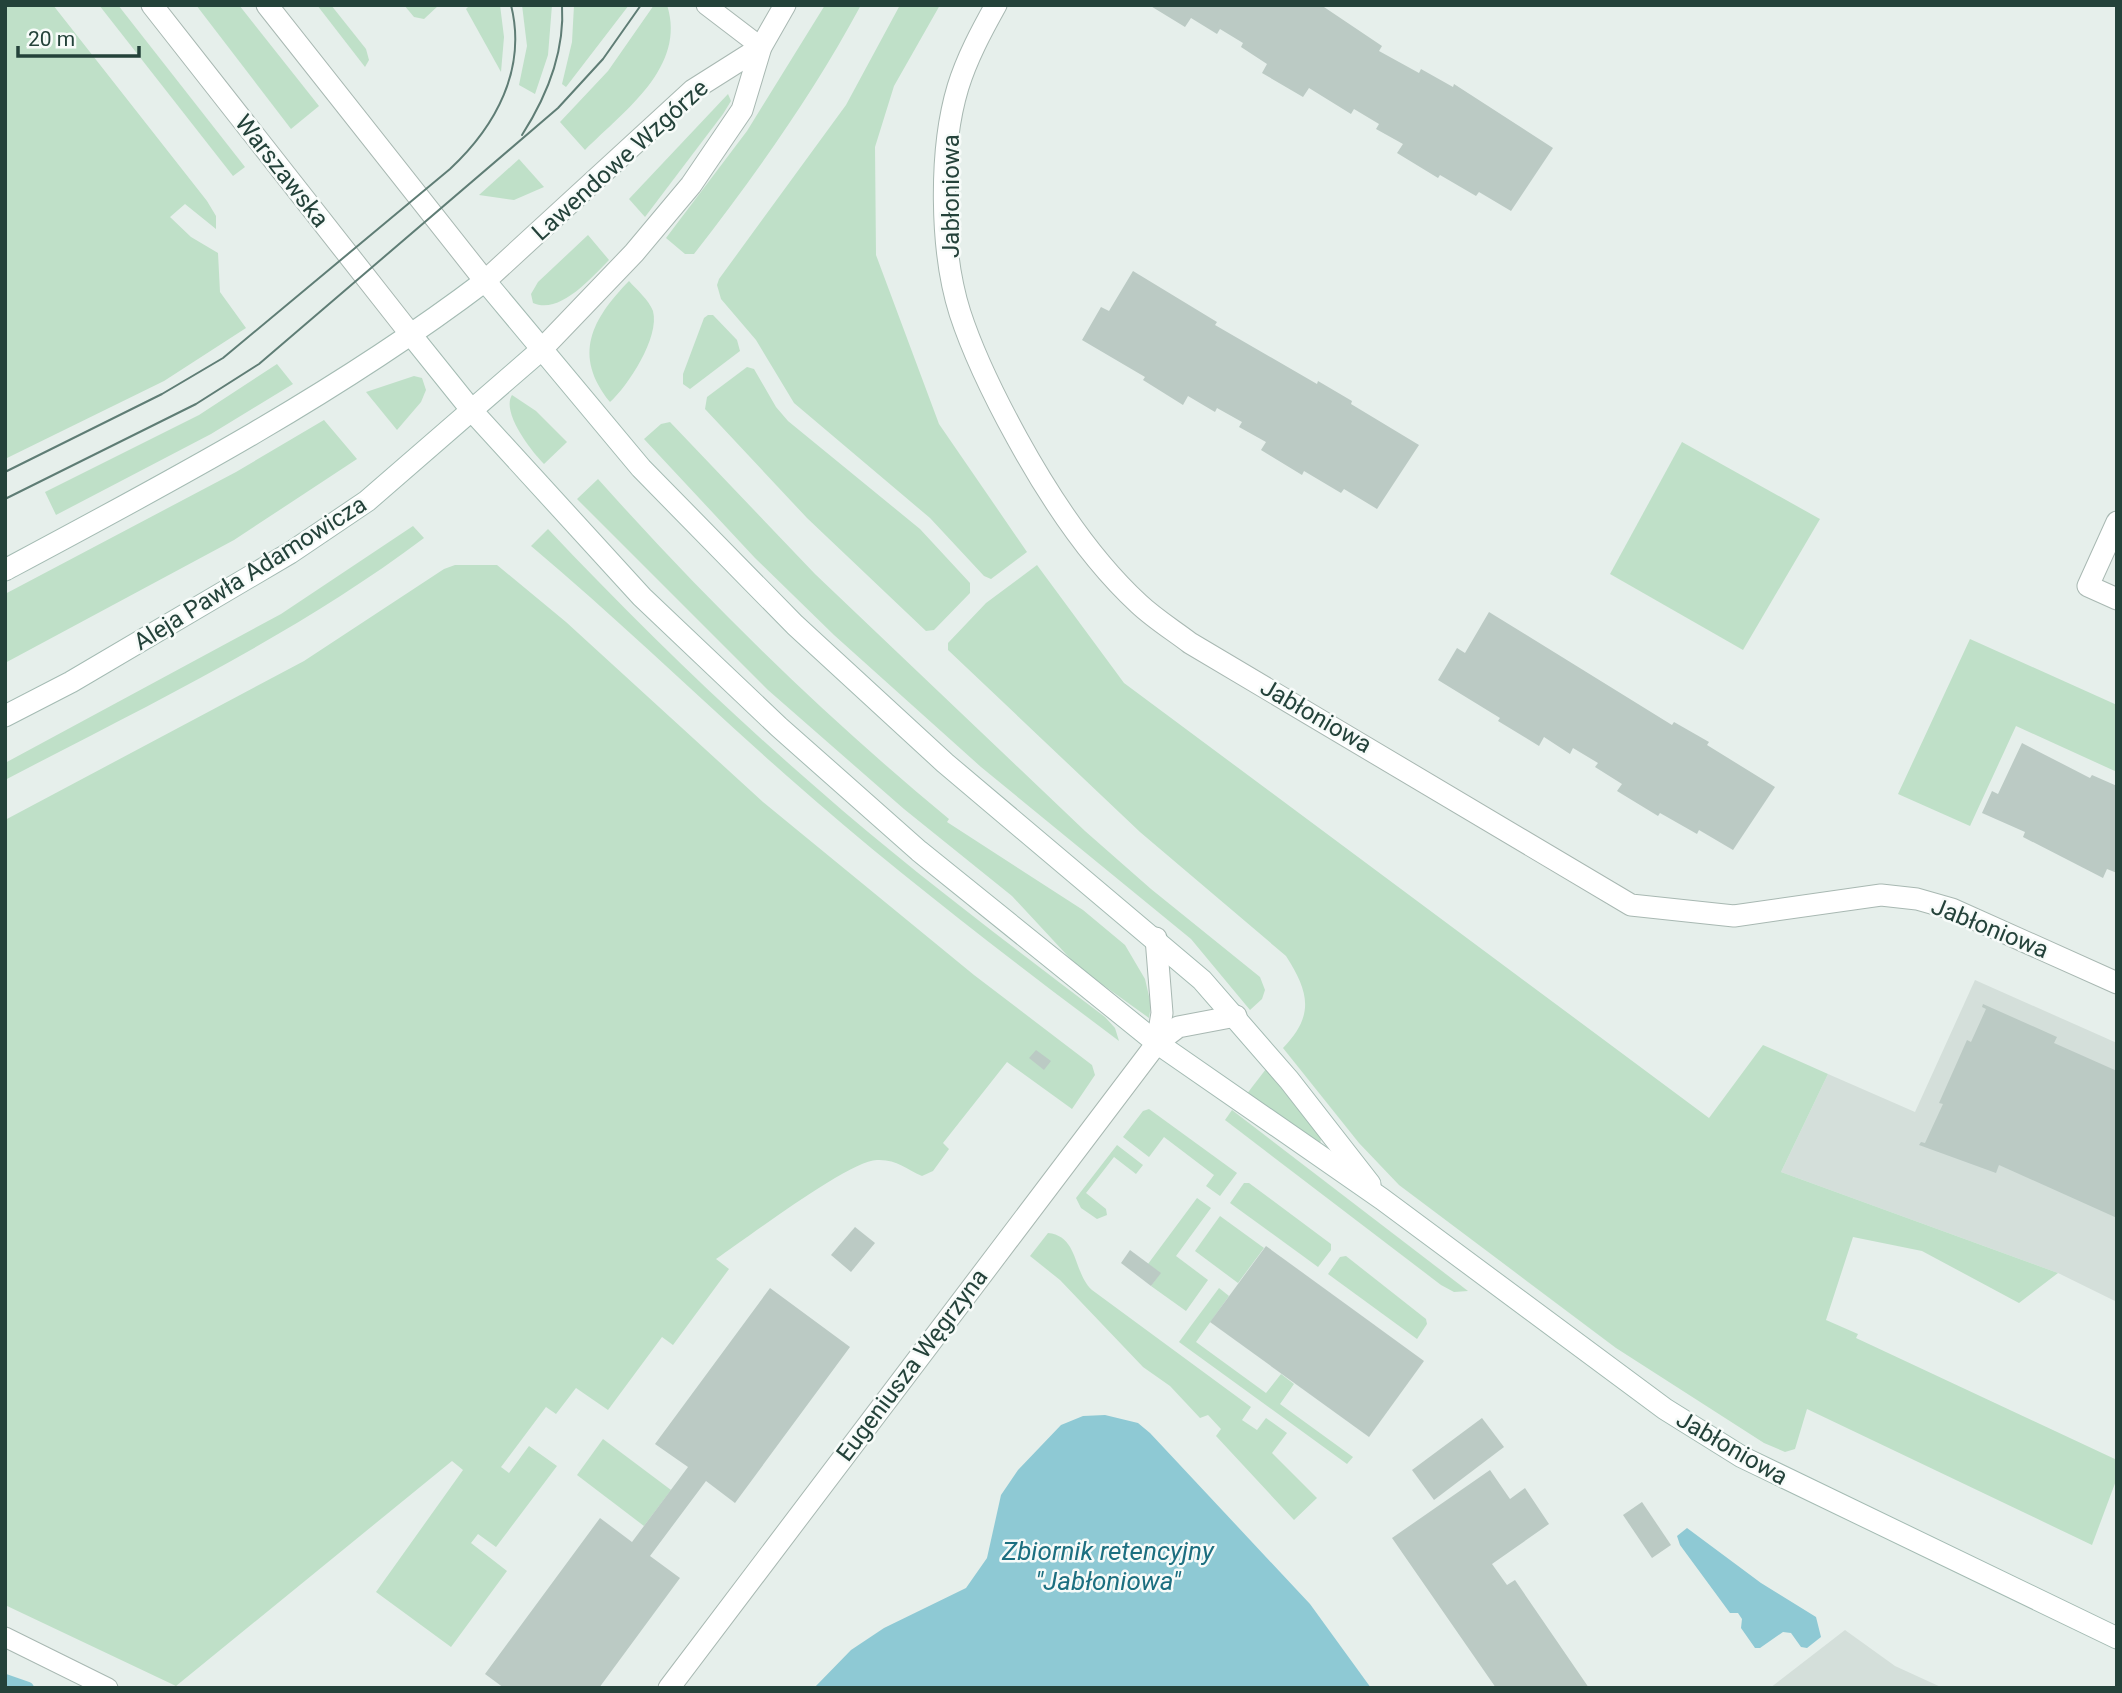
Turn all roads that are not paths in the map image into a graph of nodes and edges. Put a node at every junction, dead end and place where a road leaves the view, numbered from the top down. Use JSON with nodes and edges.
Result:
{"nodes":[{"id":1,"x":152,"y":5,"type":"edge"},
{"id":2,"x":267,"y":5,"type":"edge"},
{"id":3,"x":706,"y":5,"type":"edge"},
{"id":4,"x":786,"y":5,"type":"edge"},
{"id":5,"x":996,"y":5,"type":"edge"},
{"id":6,"x":761,"y":47,"type":"junction"},
{"id":7,"x":485,"y":281,"type":"junction"},
{"id":8,"x":412,"y":336,"type":"junction"},
{"id":9,"x":541,"y":350,"type":"junction"},
{"id":10,"x":473,"y":412,"type":"junction"},
{"id":11,"x":2117,"y":522,"type":"edge"},
{"id":12,"x":5,"y":570,"type":"edge"},
{"id":13,"x":2117,"y":598,"type":"edge"},
{"id":14,"x":5,"y":716,"type":"edge"},
{"id":15,"x":1156,"y":938,"type":"junction"},
{"id":16,"x":2117,"y":983,"type":"edge"},
{"id":17,"x":1236,"y":1016,"type":"junction"},
{"id":18,"x":1157,"y":1043,"type":"junction"},
{"id":19,"x":1382,"y":1199,"type":"junction"},
{"id":20,"x":5,"y":1637,"type":"edge"},
{"id":21,"x":2117,"y":1638,"type":"edge"},
{"id":22,"x":108,"y":1688,"type":"edge"},
{"id":23,"x":669,"y":1688,"type":"edge"}],
"edges":[{"from":1,"to":8,"type":"main road","name":"Warszawska"},
{"from":2,"to":7,"type":"main road"},
{"from":3,"to":6,"type":"lane"},
{"from":4,"to":6,"type":"main road","name":"Lawendowe Wzgórze"},
{"from":5,"to":16,"type":"main road","name":"Jabłoniowa"},
{"from":6,"to":7,"type":"main road","name":"Lawendowe Wzgórze"},
{"from":6,"to":9,"type":"main road","name":"Lawendowe Wzgórze"},
{"from":7,"to":8,"type":"main road"},
{"from":7,"to":9,"type":"main road","name":"Jabłoniowa"},
{"from":8,"to":10,"type":"main road","name":"Jabłoniowa"},
{"from":8,"to":12,"type":"main road"},
{"from":9,"to":10,"type":"main road","name":"Aleja Pawła Adamowicza"},
{"from":9,"to":15,"type":"main road","name":"Jabłoniowa"},
{"from":10,"to":14,"type":"main road","name":"Aleja Pawła Adamowicza"},
{"from":10,"to":18,"type":"main road","name":"Jabłoniowa"},
{"from":11,"to":13,"type":"main road"},
{"from":15,"to":17,"type":"main road","name":"Jabłoniowa"},
{"from":15,"to":18,"type":"main road","name":"Eugeniusza Węgrzyna"},
{"from":17,"to":18,"type":"main road","name":"Eugeniusza Węgrzyna"},
{"from":17,"to":19,"type":"main road","name":"Jabłoniowa"},
{"from":18,"to":19,"type":"main road","name":"Jabłoniowa"},
{"from":18,"to":23,"type":"main road","name":"Eugeniusza Węgrzyna"},
{"from":19,"to":21,"type":"main road","name":"Jabłoniowa"},
{"from":20,"to":22,"type":"lane"}]}
